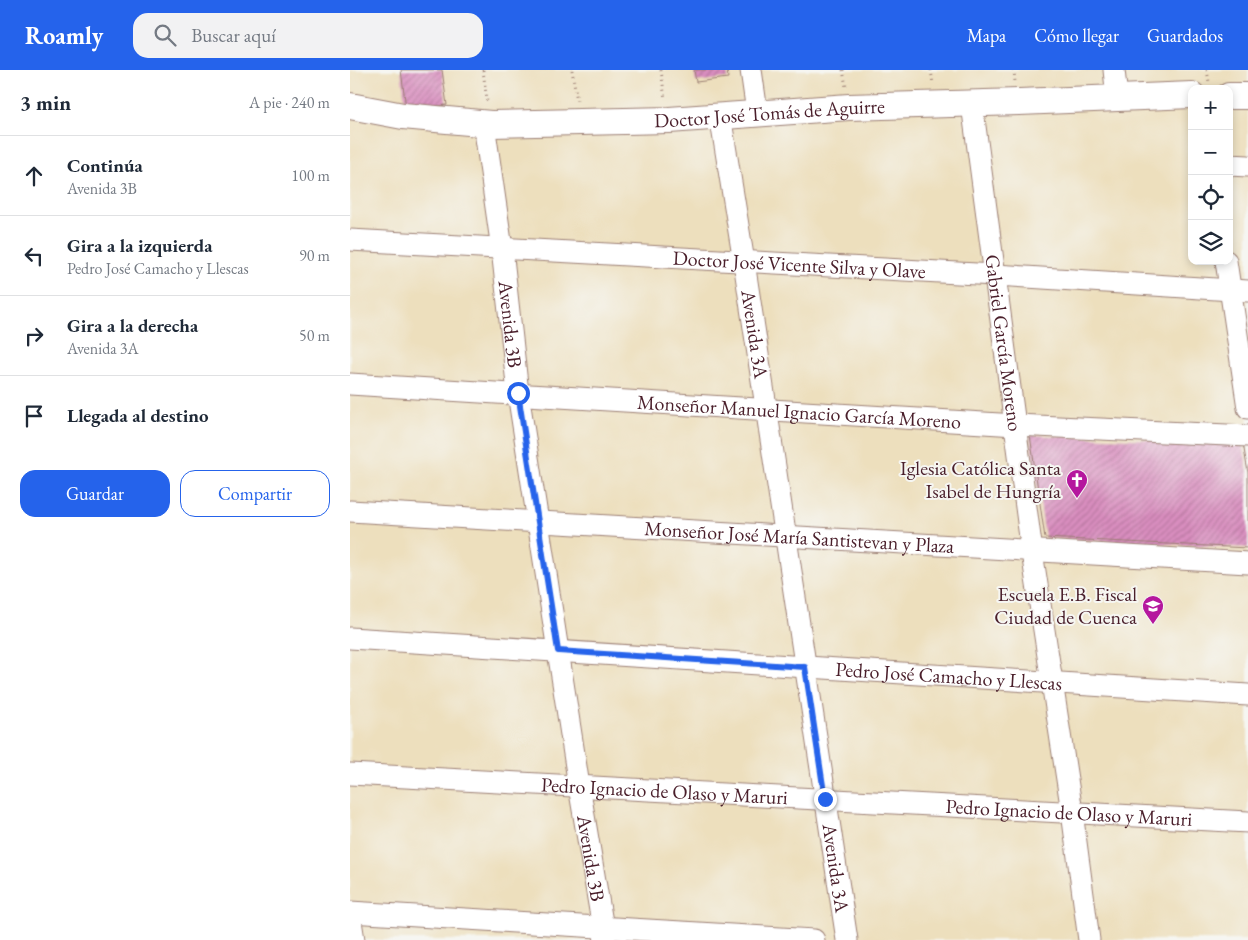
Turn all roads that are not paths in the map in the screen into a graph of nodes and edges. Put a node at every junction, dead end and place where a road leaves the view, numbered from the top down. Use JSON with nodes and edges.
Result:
{"nodes":[{"id":1,"x":751,"y":70,"type":"edge"},
{"id":2,"x":1114,"y":70,"type":"edge"},
{"id":3,"x":1188,"y":95,"type":"edge"},
{"id":4,"x":1233,"y":96,"type":"edge"},
{"id":5,"x":1248,"y":96,"type":"edge"},
{"id":6,"x":1117,"y":98,"type":"junction"},
{"id":7,"x":972,"y":104,"type":"junction"},
{"id":8,"x":350,"y":106,"type":"edge"},
{"id":9,"x":757,"y":112,"type":"junction"},
{"id":10,"x":720,"y":115,"type":"junction"},
{"id":11,"x":487,"y":124,"type":"junction"},
{"id":12,"x":1233,"y":165,"type":"edge"},
{"id":13,"x":1248,"y":166,"type":"edge"},
{"id":14,"x":350,"y":240,"type":"edge"},
{"id":15,"x":502,"y":249,"type":"junction"},
{"id":16,"x":744,"y":262,"type":"junction"},
{"id":17,"x":1228,"y":265,"type":"edge"},
{"id":18,"x":995,"y":275,"type":"junction"},
{"id":19,"x":1239,"y":291,"type":"edge"},
{"id":20,"x":350,"y":384,"type":"edge"},
{"id":21,"x":518,"y":393,"type":"junction"},
{"id":22,"x":1248,"y":408,"type":"edge"},
{"id":23,"x":767,"y":409,"type":"junction"},
{"id":24,"x":1016,"y":425,"type":"junction"},
{"id":25,"x":1248,"y":436,"type":"edge"},
{"id":26,"x":350,"y":511,"type":"edge"},
{"id":27,"x":539,"y":522,"type":"junction"},
{"id":28,"x":786,"y":536,"type":"junction"},
{"id":29,"x":1032,"y":552,"type":"junction"},
{"id":30,"x":1248,"y":563,"type":"edge"},
{"id":31,"x":350,"y":638,"type":"edge"},
{"id":32,"x":558,"y":651,"type":"junction"},
{"id":33,"x":805,"y":667,"type":"junction"},
{"id":34,"x":1052,"y":683,"type":"junction"},
{"id":35,"x":1248,"y":695,"type":"edge"},
{"id":36,"x":350,"y":774,"type":"edge"},
{"id":37,"x":579,"y":786,"type":"junction"},
{"id":38,"x":825,"y":799,"type":"junction"},
{"id":39,"x":1072,"y":812,"type":"junction"},
{"id":40,"x":1248,"y":822,"type":"edge"},
{"id":41,"x":350,"y":914,"type":"edge"},
{"id":42,"x":604,"y":934,"type":"edge"},
{"id":43,"x":354,"y":940,"type":"edge"},
{"id":44,"x":814,"y":940,"type":"edge"},
{"id":45,"x":847,"y":940,"type":"edge"},
{"id":46,"x":1089,"y":940,"type":"edge"}],
"edges":[{"from":1,"to":9,"type":"street"},
{"from":2,"to":6,"type":"street"},
{"from":3,"to":6,"type":"street","name":"Doctor José Tomás de Aguirre"},
{"from":4,"to":5,"type":"street"},
{"from":6,"to":7,"type":"street","name":"Doctor José Tomás de Aguirre"},
{"from":7,"to":9,"type":"street","name":"Doctor José Tomás de Aguirre"},
{"from":7,"to":18,"type":"street","name":"Gabriel García Moreno"},
{"from":8,"to":11,"type":"street","name":"Doctor José Tomás de Aguirre"},
{"from":9,"to":10,"type":"street","name":"Doctor José Tomás de Aguirre"},
{"from":10,"to":11,"type":"street","name":"Doctor José Tomás de Aguirre"},
{"from":10,"to":16,"type":"street","name":"Avenida 3A"},
{"from":11,"to":15,"type":"street","name":"Avenida 3B"},
{"from":12,"to":13,"type":"street"},
{"from":14,"to":15,"type":"street","name":"Doctor José Vicente Silva y Olave"},
{"from":15,"to":16,"type":"street","name":"Doctor José Vicente Silva y Olave"},
{"from":15,"to":21,"type":"street","name":"Avenida 3B"},
{"from":16,"to":18,"type":"street","name":"Doctor José Vicente Silva y Olave"},
{"from":16,"to":23,"type":"street","name":"Avenida 3A"},
{"from":17,"to":19,"type":"street"},
{"from":18,"to":19,"type":"street","name":"Doctor José Vicente Silva y Olave"},
{"from":18,"to":24,"type":"street","name":"Gabriel García Moreno"},
{"from":19,"to":22,"type":"street"},
{"from":20,"to":21,"type":"street","name":"Monseñor Manuel Ignacio García Moreno"},
{"from":21,"to":23,"type":"street","name":"Monseñor Manuel Ignacio García Moreno"},
{"from":21,"to":27,"type":"street","name":"Avenida 3B"},
{"from":23,"to":24,"type":"street","name":"Monseñor Manuel Ignacio García Moreno"},
{"from":23,"to":28,"type":"street","name":"Avenida 3A"},
{"from":24,"to":25,"type":"street","name":"Monseñor Manuel Ignacio García Moreno"},
{"from":24,"to":29,"type":"street","name":"Gabriel García Moreno"},
{"from":26,"to":27,"type":"street","name":"Monseñor José María Santistevan y Plaza"},
{"from":27,"to":28,"type":"street","name":"Monseñor José María Santistevan y Plaza"},
{"from":27,"to":32,"type":"street","name":"Avenida 3B"},
{"from":28,"to":29,"type":"street","name":"Monseñor José María Santistevan y Plaza"},
{"from":28,"to":33,"type":"street","name":"Avenida 3A"},
{"from":29,"to":30,"type":"street","name":"Monseñor José María Santistevan y Plaza"},
{"from":29,"to":34,"type":"street","name":"Gabriel García Moreno"},
{"from":31,"to":32,"type":"street","name":"Pedro José Camacho y Llescas"},
{"from":32,"to":33,"type":"street","name":"Pedro José Camacho y Llescas"},
{"from":32,"to":37,"type":"street","name":"Avenida 3B"},
{"from":33,"to":34,"type":"street","name":"Pedro José Camacho y Llescas"},
{"from":33,"to":38,"type":"street","name":"Avenida 3A"},
{"from":34,"to":35,"type":"street","name":"Pedro José Camacho y Llescas"},
{"from":34,"to":39,"type":"street","name":"Gabriel García Moreno"},
{"from":36,"to":37,"type":"street","name":"Pedro Ignacio de Olaso y Maruri"},
{"from":37,"to":38,"type":"street","name":"Pedro Ignacio de Olaso y Maruri"},
{"from":37,"to":42,"type":"street","name":"Avenida 3B"},
{"from":38,"to":39,"type":"street","name":"Pedro Ignacio de Olaso y Maruri"},
{"from":38,"to":45,"type":"street","name":"Avenida 3A"},
{"from":39,"to":40,"type":"street","name":"Pedro Ignacio de Olaso y Maruri"},
{"from":39,"to":46,"type":"street","name":"Gabriel García Moreno"},
{"from":41,"to":42,"type":"street"},
{"from":41,"to":43,"type":"street"},
{"from":42,"to":44,"type":"street"}]}
